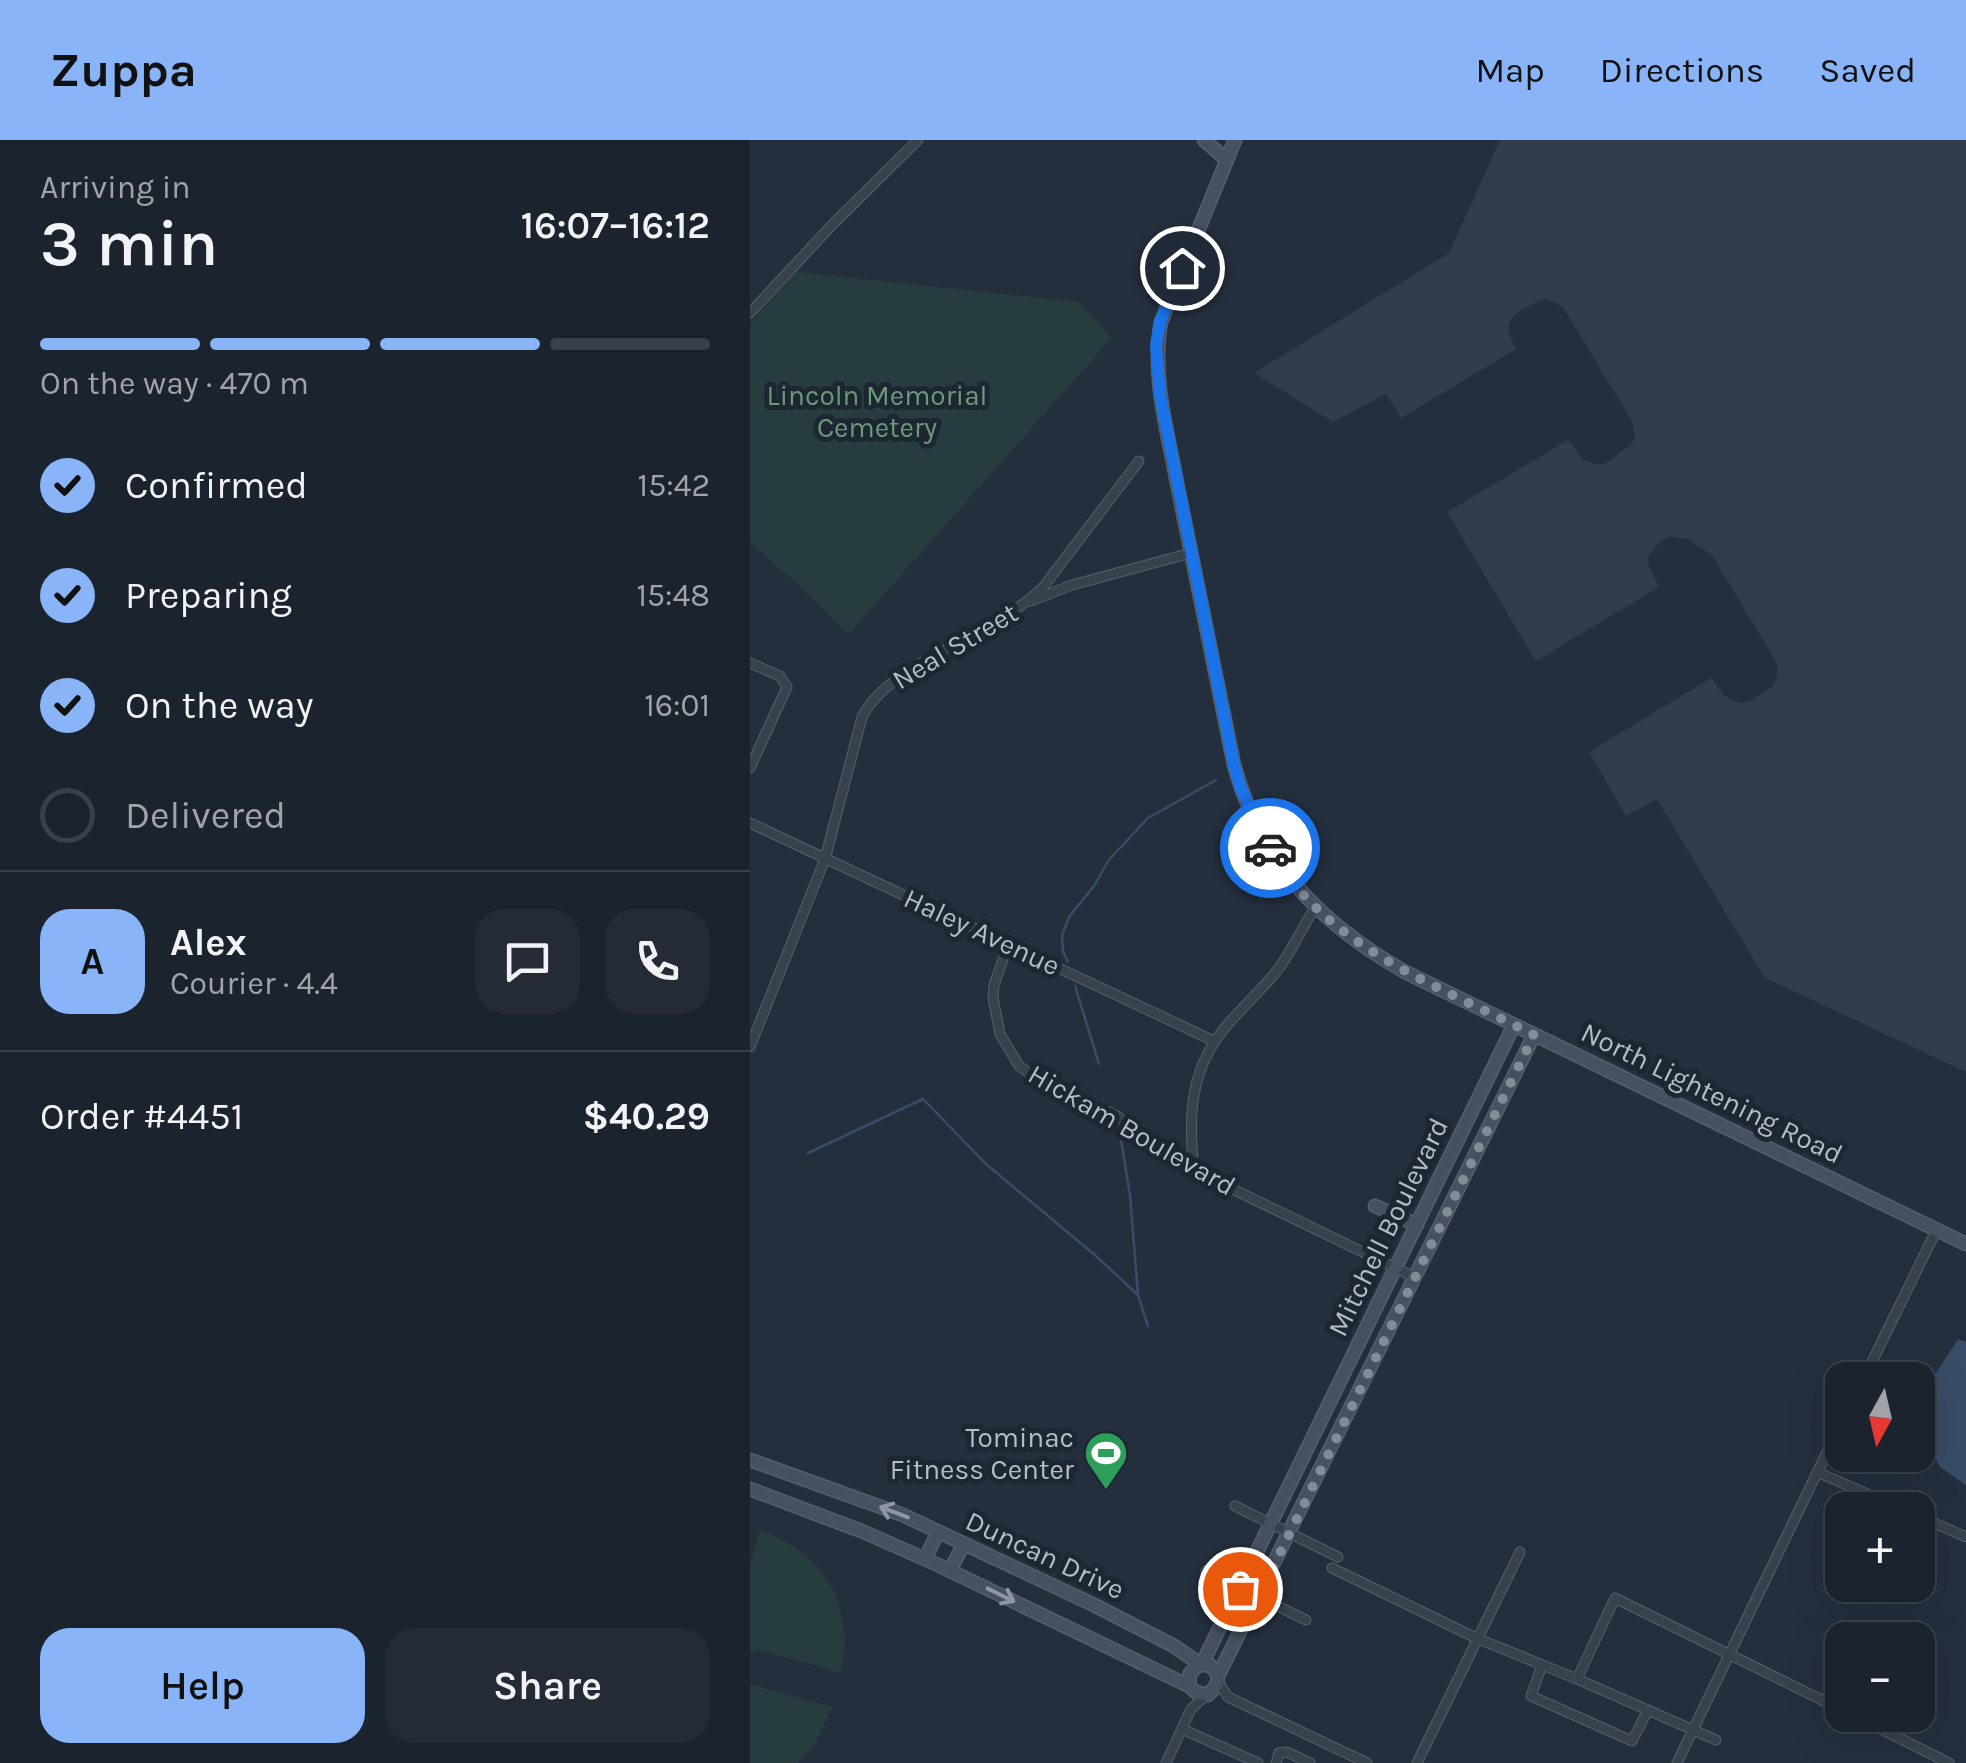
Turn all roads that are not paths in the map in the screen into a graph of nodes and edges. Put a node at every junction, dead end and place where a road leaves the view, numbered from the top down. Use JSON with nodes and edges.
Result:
{"nodes":[{"id":1,"x":918,"y":140,"type":"edge"},
{"id":2,"x":1204,"y":140,"type":"edge"},
{"id":3,"x":1235,"y":140,"type":"edge"},
{"id":4,"x":1226,"y":160,"type":"junction"},
{"id":5,"x":750,"y":313,"type":"edge"},
{"id":6,"x":1139,"y":461,"type":"dead end"},
{"id":7,"x":1191,"y":554,"type":"junction"},
{"id":8,"x":1029,"y":602,"type":"junction"},
{"id":9,"x":750,"y":662,"type":"edge"},
{"id":10,"x":750,"y":768,"type":"edge"},
{"id":11,"x":750,"y":822,"type":"edge"},
{"id":12,"x":825,"y":859,"type":"junction"},
{"id":13,"x":1315,"y":908,"type":"junction"},
{"id":14,"x":1008,"y":944,"type":"junction"},
{"id":15,"x":1514,"y":1025,"type":"junction"},
{"id":16,"x":1534,"y":1035,"type":"junction"},
{"id":17,"x":1214,"y":1042,"type":"junction"},
{"id":18,"x":750,"y":1047,"type":"edge"},
{"id":19,"x":1479,"y":1100,"type":"junction"},
{"id":20,"x":1497,"y":1108,"type":"junction"},
{"id":21,"x":1194,"y":1169,"type":"junction"},
{"id":22,"x":1375,"y":1206,"type":"dead end"},
{"id":23,"x":1417,"y":1225,"type":"junction"},
{"id":24,"x":1937,"y":1229,"type":"junction"},
{"id":25,"x":1966,"y":1244,"type":"edge"},
{"id":26,"x":1395,"y":1268,"type":"junction"},
{"id":27,"x":1414,"y":1277,"type":"junction"},
{"id":28,"x":1871,"y":1362,"type":"edge"},
{"id":29,"x":1308,"y":1450,"type":"junction"},
{"id":30,"x":1825,"y":1457,"type":"edge"},
{"id":31,"x":1325,"y":1459,"type":"junction"},
{"id":32,"x":750,"y":1460,"type":"edge"},
{"id":33,"x":1818,"y":1472,"type":"junction"},
{"id":34,"x":750,"y":1489,"type":"edge"},
{"id":35,"x":1863,"y":1492,"type":"edge"},
{"id":36,"x":1235,"y":1506,"type":"dead end"},
{"id":37,"x":1935,"y":1523,"type":"edge"},
{"id":38,"x":1271,"y":1524,"type":"junction"},
{"id":39,"x":938,"y":1532,"type":"junction"},
{"id":40,"x":1289,"y":1534,"type":"junction"},
{"id":41,"x":1966,"y":1537,"type":"edge"},
{"id":42,"x":964,"y":1544,"type":"junction"},
{"id":43,"x":1520,"y":1552,"type":"dead end"},
{"id":44,"x":1338,"y":1557,"type":"dead end"},
{"id":45,"x":925,"y":1559,"type":"junction"},
{"id":46,"x":1332,"y":1568,"type":"dead end"},
{"id":47,"x":950,"y":1570,"type":"junction"},
{"id":48,"x":1206,"y":1571,"type":"dead end"},
{"id":49,"x":1240,"y":1589,"type":"junction"},
{"id":50,"x":1258,"y":1598,"type":"junction"},
{"id":51,"x":1306,"y":1620,"type":"dead end"},
{"id":52,"x":1476,"y":1638,"type":"junction"},
{"id":53,"x":1211,"y":1647,"type":"junction"},
{"id":54,"x":1180,"y":1650,"type":"junction"},
{"id":55,"x":1730,"y":1653,"type":"junction"},
{"id":56,"x":1201,"y":1664,"type":"junction"},
{"id":57,"x":1542,"y":1665,"type":"junction"},
{"id":58,"x":1218,"y":1679,"type":"junction"},
{"id":59,"x":1577,"y":1679,"type":"junction"},
{"id":60,"x":1189,"y":1686,"type":"junction"},
{"id":61,"x":1207,"y":1695,"type":"junction"},
{"id":62,"x":1228,"y":1698,"type":"junction"},
{"id":63,"x":1825,"y":1701,"type":"edge"},
{"id":64,"x":1190,"y":1709,"type":"junction"},
{"id":65,"x":1648,"y":1710,"type":"junction"},
{"id":66,"x":1182,"y":1729,"type":"junction"},
{"id":67,"x":1694,"y":1730,"type":"junction"},
{"id":68,"x":1887,"y":1732,"type":"edge"},
{"id":69,"x":1716,"y":1740,"type":"dead end"},
{"id":70,"x":1166,"y":1763,"type":"edge"},
{"id":71,"x":1258,"y":1763,"type":"edge"},
{"id":72,"x":1276,"y":1763,"type":"edge"},
{"id":73,"x":1310,"y":1763,"type":"edge"},
{"id":74,"x":1367,"y":1763,"type":"edge"},
{"id":75,"x":1417,"y":1763,"type":"edge"},
{"id":76,"x":1677,"y":1763,"type":"edge"},
{"id":77,"x":1949,"y":1763,"type":"edge"}],
"edges":[{"from":1,"to":5,"type":"street"},
{"from":2,"to":4,"type":"street"},
{"from":3,"to":4,"type":"street","name":"North Lightening Road"},
{"from":4,"to":7,"type":"street","name":"North Lightening Road"},
{"from":6,"to":8,"type":"street","name":"Neal Street"},
{"from":7,"to":8,"type":"street"},
{"from":7,"to":13,"type":"street","name":"North Lightening Road"},
{"from":8,"to":12,"type":"street","name":"Neal Street"},
{"from":9,"to":10,"type":"street"},
{"from":11,"to":12,"type":"street","name":"Haley Avenue"},
{"from":12,"to":14,"type":"street","name":"Haley Avenue"},
{"from":12,"to":18,"type":"street","name":"Neal Street"},
{"from":13,"to":15,"type":"street","name":"North Lightening Road"},
{"from":13,"to":17,"type":"street"},
{"from":14,"to":17,"type":"street","name":"Haley Avenue"},
{"from":14,"to":21,"type":"street","name":"Hickam Boulevard"},
{"from":15,"to":16,"type":"street","name":"North Lightening Road"},
{"from":15,"to":19,"type":"street","name":"Mitchell Boulevard"},
{"from":16,"to":20,"type":"street","name":"Mitchell Boulevard"},
{"from":16,"to":24,"type":"street","name":"North Lightening Road"},
{"from":17,"to":21,"type":"street"},
{"from":19,"to":20,"type":"street"},
{"from":19,"to":23,"type":"street","name":"Mitchell Boulevard"},
{"from":20,"to":27,"type":"street","name":"Mitchell Boulevard"},
{"from":21,"to":26,"type":"street","name":"Hickam Boulevard"},
{"from":22,"to":23,"type":"street"},
{"from":23,"to":26,"type":"street","name":"Mitchell Boulevard"},
{"from":24,"to":25,"type":"street","name":"North Lightening Road"},
{"from":24,"to":28,"type":"street"},
{"from":26,"to":27,"type":"street","name":"Hickam Boulevard"},
{"from":26,"to":29,"type":"street","name":"Mitchell Boulevard"},
{"from":27,"to":31,"type":"street","name":"Mitchell Boulevard"},
{"from":29,"to":31,"type":"street"},
{"from":29,"to":38,"type":"street","name":"Mitchell Boulevard"},
{"from":30,"to":33,"type":"street"},
{"from":31,"to":40,"type":"street","name":"Mitchell Boulevard"},
{"from":39,"to":32,"type":"street","name":"Duncan Drive","one_way":true},
{"from":33,"to":35,"type":"street"},
{"from":33,"to":55,"type":"street"},
{"from":34,"to":45,"type":"street","name":"Duncan Drive"},
{"from":36,"to":38,"type":"street"},
{"from":37,"to":41,"type":"street"},
{"from":38,"to":40,"type":"street"},
{"from":38,"to":49,"type":"street","name":"Mitchell Boulevard"},
{"from":39,"to":42,"type":"street","name":"Duncan Drive"},
{"from":39,"to":45,"type":"street"},
{"from":40,"to":44,"type":"street"},
{"from":40,"to":50,"type":"street","name":"Mitchell Boulevard"},
{"from":42,"to":47,"type":"street"},
{"from":42,"to":54,"type":"street","name":"Duncan Drive"},
{"from":43,"to":52,"type":"street"},
{"from":45,"to":47,"type":"street","name":"Duncan Drive"},
{"from":46,"to":52,"type":"street"},
{"from":47,"to":60,"type":"street","name":"Duncan Drive","one_way":true},
{"from":48,"to":49,"type":"street"},
{"from":49,"to":50,"type":"street"},
{"from":49,"to":53,"type":"street","name":"Mitchell Boulevard"},
{"from":50,"to":51,"type":"street"},
{"from":50,"to":58,"type":"street","name":"Mitchell Boulevard"},
{"from":52,"to":57,"type":"street"},
{"from":52,"to":75,"type":"street"},
{"from":53,"to":54,"type":"street"},
{"from":53,"to":56,"type":"street","name":"Mitchell Boulevard"},
{"from":54,"to":56,"type":"street","name":"Duncan Drive"},
{"from":55,"to":59,"type":"street"},
{"from":55,"to":63,"type":"street"},
{"from":55,"to":67,"type":"street"},
{"from":56,"to":58,"type":"street"},
{"from":56,"to":60,"type":"street"},
{"from":57,"to":59,"type":"street"},
{"from":57,"to":65,"type":"street"},
{"from":58,"to":61,"type":"street"},
{"from":58,"to":62,"type":"street"},
{"from":59,"to":65,"type":"street"},
{"from":60,"to":61,"type":"street"},
{"from":60,"to":64,"type":"street"},
{"from":61,"to":62,"type":"street"},
{"from":61,"to":64,"type":"street"},
{"from":62,"to":74,"type":"street"},
{"from":64,"to":66,"type":"street"},
{"from":65,"to":67,"type":"street"},
{"from":66,"to":70,"type":"street"},
{"from":66,"to":71,"type":"street"},
{"from":67,"to":69,"type":"street"},
{"from":67,"to":76,"type":"street"},
{"from":68,"to":77,"type":"street"},
{"from":72,"to":73,"type":"street"}]}
